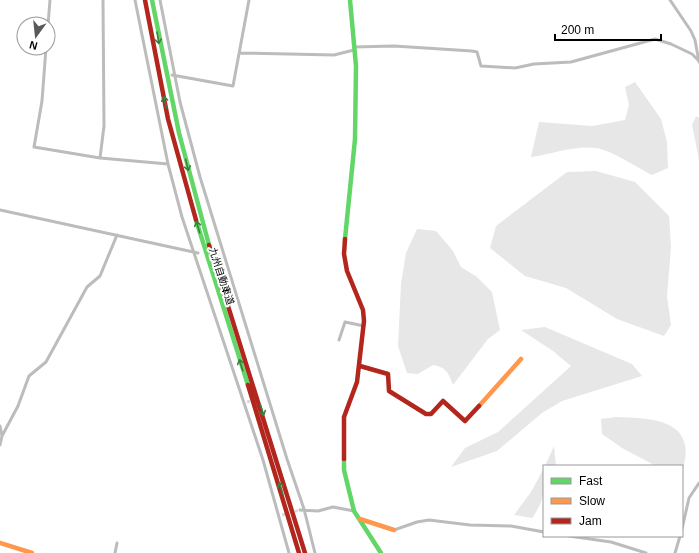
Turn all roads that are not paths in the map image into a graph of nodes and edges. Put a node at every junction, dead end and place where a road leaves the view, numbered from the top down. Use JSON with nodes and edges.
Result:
{"nodes":[{"id":1,"x":50,"y":0,"type":"edge"},
{"id":2,"x":103,"y":0,"type":"edge"},
{"id":3,"x":134,"y":0,"type":"edge"},
{"id":4,"x":145,"y":0,"type":"edge"},
{"id":5,"x":152,"y":0,"type":"edge"},
{"id":6,"x":160,"y":0,"type":"edge"},
{"id":7,"x":249,"y":0,"type":"edge"},
{"id":8,"x":350,"y":0,"type":"edge"},
{"id":9,"x":670,"y":0,"type":"edge"},
{"id":10,"x":49,"y":16,"type":"edge"},
{"id":11,"x":354,"y":49,"type":"junction"},
{"id":12,"x":240,"y":53,"type":"junction"},
{"id":13,"x":45,"y":56,"type":"edge"},
{"id":14,"x":699,"y":61,"type":"edge"},
{"id":15,"x":173,"y":75,"type":"junction"},
{"id":16,"x":100,"y":158,"type":"junction"},
{"id":17,"x":168,"y":164,"type":"junction"},
{"id":18,"x":0,"y":210,"type":"edge"},
{"id":19,"x":117,"y":235,"type":"junction"},
{"id":20,"x":196,"y":252,"type":"junction"},
{"id":21,"x":220,"y":257,"type":"tunnel mouth"},
{"id":22,"x":225,"y":258,"type":"junction"},
{"id":23,"x":364,"y":326,"type":"junction"},
{"id":24,"x":339,"y":340,"type":"dead end"},
{"id":25,"x":521,"y":359,"type":"dead end"},
{"id":26,"x":360,"y":366,"type":"junction"},
{"id":27,"x":0,"y":426,"type":"edge"},
{"id":28,"x":2,"y":436,"type":"junction"},
{"id":29,"x":0,"y":445,"type":"edge"},
{"id":30,"x":699,"y":483,"type":"edge"},
{"id":31,"x":289,"y":494,"type":"junction"},
{"id":32,"x":302,"y":509,"type":"junction"},
{"id":33,"x":354,"y":511,"type":"junction"},
{"id":34,"x":360,"y":519,"type":"junction"},
{"id":35,"x":683,"y":525,"type":"edge"},
{"id":36,"x":394,"y":530,"type":"joint"},
{"id":37,"x":543,"y":532,"type":"edge"},
{"id":38,"x":576,"y":537,"type":"edge"},
{"id":39,"x":680,"y":537,"type":"edge"},
{"id":40,"x":0,"y":543,"type":"edge"},
{"id":41,"x":117,"y":543,"type":"dead end"},
{"id":42,"x":32,"y":553,"type":"edge"},
{"id":43,"x":115,"y":553,"type":"edge"},
{"id":44,"x":289,"y":553,"type":"edge"},
{"id":45,"x":298,"y":553,"type":"edge"},
{"id":46,"x":305,"y":553,"type":"edge"},
{"id":47,"x":308,"y":553,"type":"edge"},
{"id":48,"x":315,"y":553,"type":"edge"},
{"id":49,"x":381,"y":553,"type":"edge"},
{"id":50,"x":646,"y":553,"type":"edge"},
{"id":51,"x":675,"y":553,"type":"edge"}],
"edges":[{"from":1,"to":10,"type":"street"},
{"from":2,"to":16,"type":"street"},
{"from":3,"to":17,"type":"street"},
{"from":45,"to":4,"type":"main road","name":"九州自動車道","one_way":true},
{"from":5,"to":31,"type":"main road","name":"九州自動車道","one_way":true},
{"from":6,"to":15,"type":"street"},
{"from":7,"to":12,"type":"street"},
{"from":8,"to":11,"type":"main road"},
{"from":9,"to":14,"type":"street"},
{"from":11,"to":12,"type":"street"},
{"from":11,"to":14,"type":"street"},
{"from":11,"to":23,"type":"main road"},
{"from":12,"to":15,"type":"street"},
{"from":13,"to":16,"type":"street"},
{"from":15,"to":22,"type":"street"},
{"from":16,"to":17,"type":"street"},
{"from":17,"to":20,"type":"street"},
{"from":18,"to":19,"type":"street"},
{"from":19,"to":20,"type":"street"},
{"from":19,"to":28,"type":"street"},
{"from":20,"to":44,"type":"street"},
{"from":21,"to":22,"type":"street"},
{"from":22,"to":32,"type":"street"},
{"from":23,"to":24,"type":"street"},
{"from":23,"to":26,"type":"main road"},
{"from":25,"to":26,"type":"main road"},
{"from":26,"to":33,"type":"main road"},
{"from":27,"to":28,"type":"street"},
{"from":28,"to":29,"type":"street"},
{"from":30,"to":35,"type":"street"},
{"from":31,"to":46,"type":"main road","name":"九州自動車道"},
{"from":31,"to":47,"type":"main road"},
{"from":32,"to":33,"type":"street"},
{"from":32,"to":48,"type":"street"},
{"from":33,"to":34,"type":"main road"},
{"from":34,"to":36,"type":"main road"},
{"from":34,"to":49,"type":"main road"},
{"from":36,"to":37,"type":"street"},
{"from":38,"to":50,"type":"street"},
{"from":39,"to":51,"type":"street"},
{"from":40,"to":42,"type":"main road"},
{"from":41,"to":43,"type":"street"}]}
